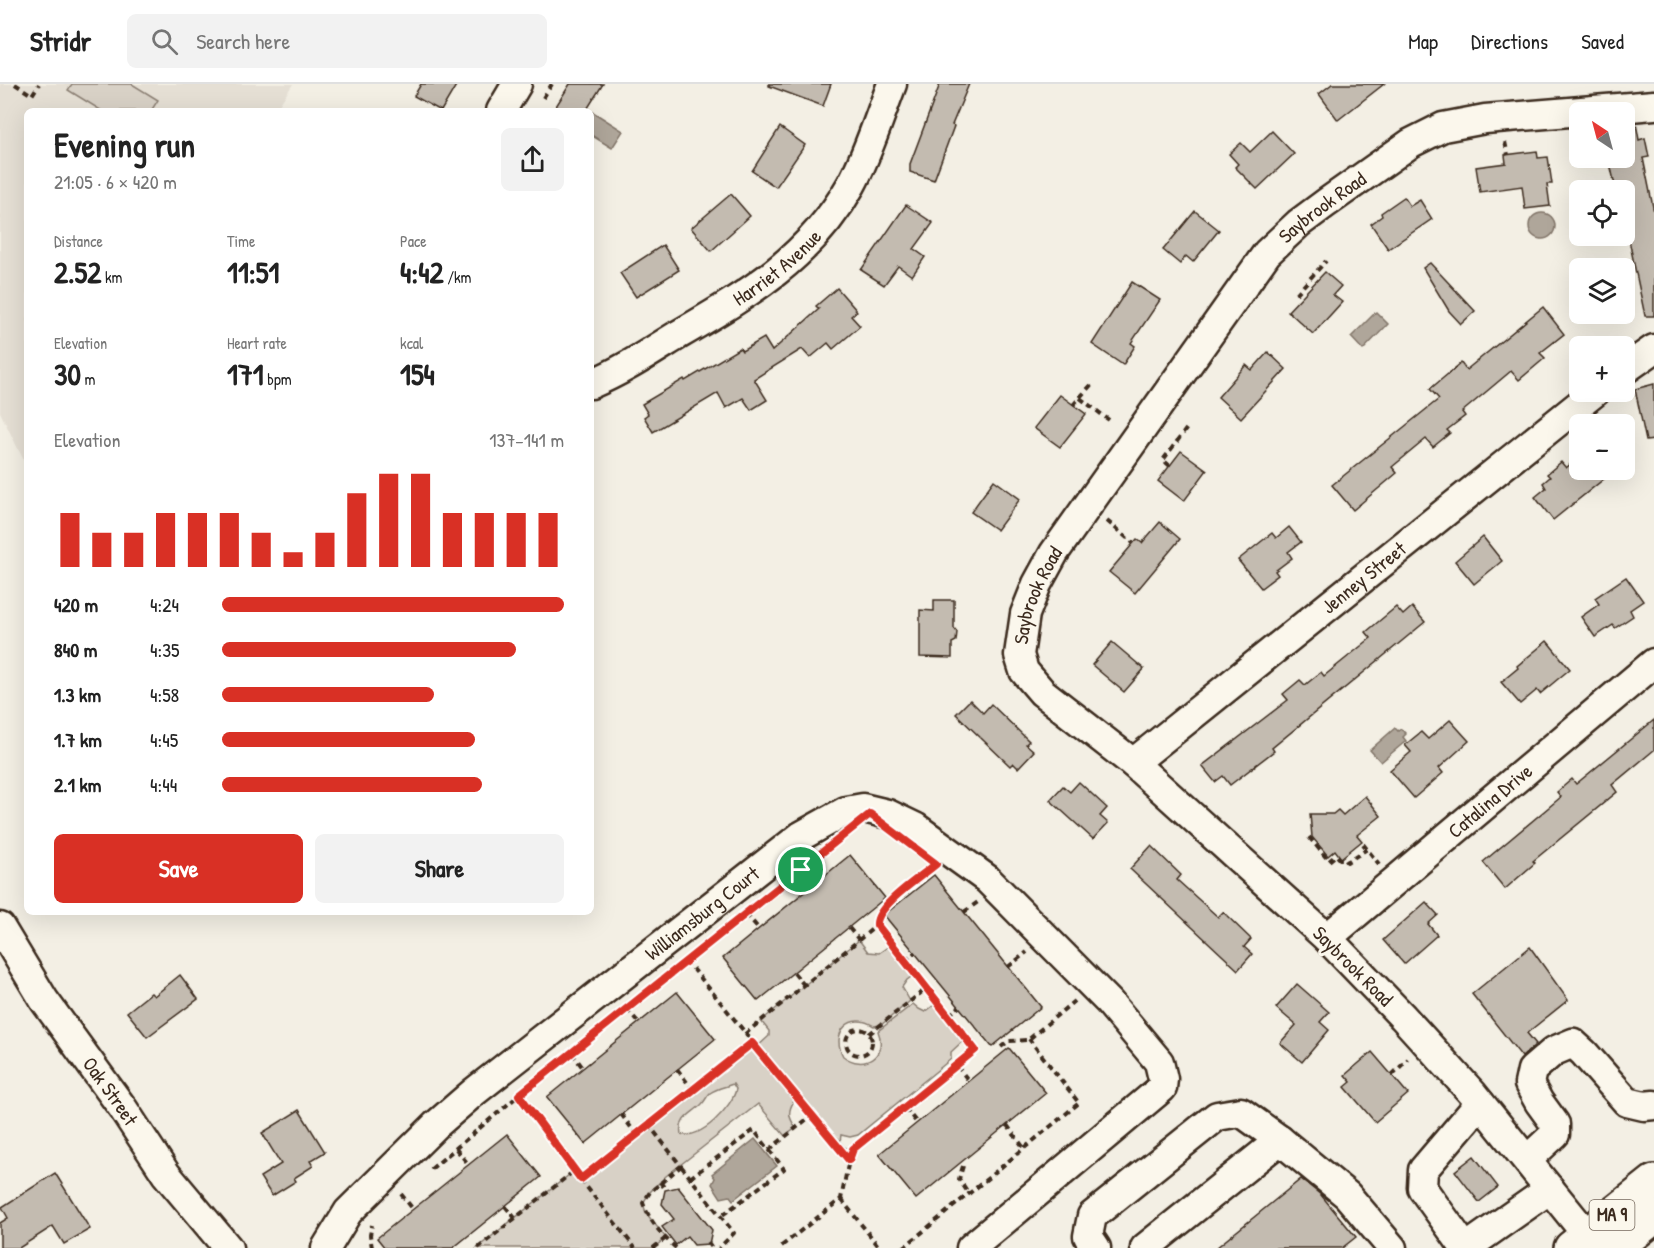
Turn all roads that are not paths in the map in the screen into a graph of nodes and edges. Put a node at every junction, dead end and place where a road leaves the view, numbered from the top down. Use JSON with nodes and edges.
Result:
{"nodes":[{"id":1,"x":517,"y":84,"type":"edge"},
{"id":2,"x":892,"y":84,"type":"edge"},
{"id":3,"x":1654,"y":105,"type":"edge"},
{"id":4,"x":503,"y":108,"type":"edge"},
{"id":5,"x":1654,"y":349,"type":"edge"},
{"id":6,"x":1635,"y":362,"type":"edge"},
{"id":7,"x":594,"y":383,"type":"edge"},
{"id":8,"x":1583,"y":402,"type":"edge"},
{"id":9,"x":1654,"y":663,"type":"edge"},
{"id":10,"x":1133,"y":763,"type":"junction"},
{"id":11,"x":0,"y":927,"type":"edge"},
{"id":12,"x":1327,"y":938,"type":"junction"},
{"id":13,"x":1480,"y":1103,"type":"junction"},
{"id":14,"x":1654,"y":1105,"type":"edge"},
{"id":15,"x":1280,"y":1140,"type":"junction"},
{"id":16,"x":1527,"y":1160,"type":"junction"},
{"id":17,"x":1654,"y":1182,"type":"edge"},
{"id":18,"x":1550,"y":1189,"type":"junction"},
{"id":19,"x":1654,"y":1217,"type":"edge"},
{"id":20,"x":1591,"y":1244,"type":"edge"},
{"id":21,"x":228,"y":1248,"type":"edge"},
{"id":22,"x":326,"y":1248,"type":"edge"},
{"id":23,"x":971,"y":1248,"type":"edge"},
{"id":24,"x":1096,"y":1248,"type":"edge"},
{"id":25,"x":1144,"y":1248,"type":"edge"},
{"id":26,"x":1392,"y":1248,"type":"edge"},
{"id":27,"x":1466,"y":1248,"type":"edge"}],
"edges":[{"from":1,"to":4,"type":"street"},
{"from":2,"to":7,"type":"street","name":"Harriet Avenue"},
{"from":3,"to":10,"type":"street","name":"Saybrook Road"},
{"from":5,"to":6,"type":"street"},
{"from":8,"to":10,"type":"street","name":"Jenney Street"},
{"from":9,"to":12,"type":"street","name":"Catalina Drive"},
{"from":10,"to":12,"type":"street","name":"Saybrook Road"},
{"from":11,"to":21,"type":"street","name":"Oak Street"},
{"from":12,"to":13,"type":"street","name":"Saybrook Road"},
{"from":13,"to":16,"type":"street","name":"Saybrook Road"},
{"from":13,"to":27,"type":"street"},
{"from":14,"to":16,"type":"street"},
{"from":15,"to":24,"type":"street"},
{"from":15,"to":25,"type":"street"},
{"from":15,"to":26,"type":"street"},
{"from":16,"to":18,"type":"street","name":"Saybrook Road"},
{"from":17,"to":20,"type":"highway","number":"MA 9"},
{"from":18,"to":20,"type":"street","name":"Saybrook Road"},
{"from":18,"to":27,"type":"street"},
{"from":19,"to":20,"type":"highway","number":"MA 9"},
{"from":22,"to":23,"type":"street","name":"Williamsburg Court"}]}
